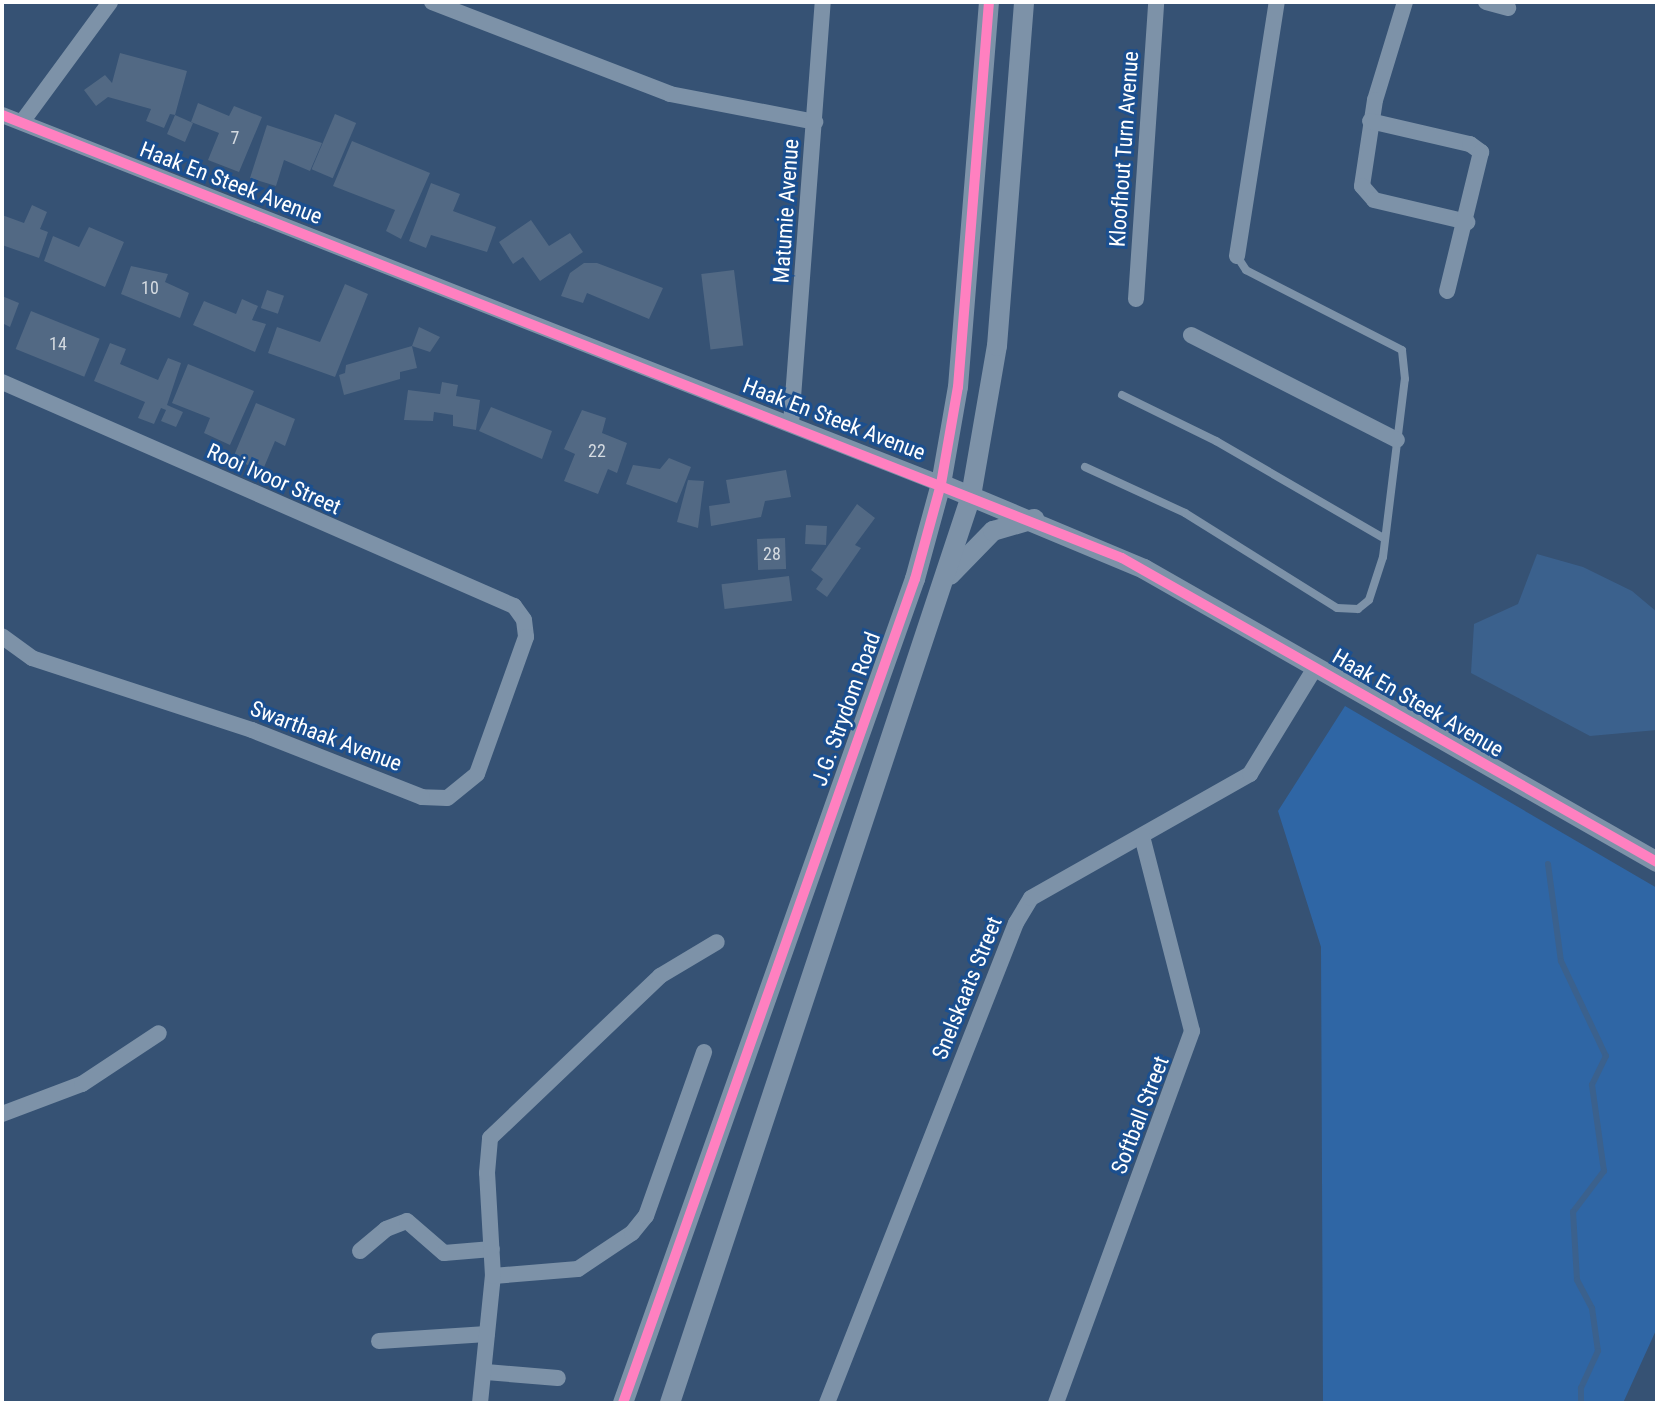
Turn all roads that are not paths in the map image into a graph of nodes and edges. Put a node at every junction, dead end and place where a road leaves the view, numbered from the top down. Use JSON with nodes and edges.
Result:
{"nodes":[{"id":1,"x":110,"y":2,"type":"edge"},
{"id":2,"x":432,"y":2,"type":"edge"},
{"id":3,"x":823,"y":2,"type":"edge"},
{"id":4,"x":989,"y":2,"type":"edge"},
{"id":5,"x":1024,"y":2,"type":"edge"},
{"id":6,"x":1156,"y":2,"type":"edge"},
{"id":7,"x":1277,"y":2,"type":"edge"},
{"id":8,"x":1405,"y":2,"type":"edge"},
{"id":9,"x":1486,"y":2,"type":"edge"},
{"id":10,"x":1508,"y":8,"type":"dead end"},
{"id":11,"x":2,"y":115,"type":"edge"},
{"id":12,"x":1370,"y":121,"type":"junction"},
{"id":13,"x":22,"y":122,"type":"junction"},
{"id":14,"x":815,"y":122,"type":"junction"},
{"id":15,"x":1467,"y":222,"type":"junction"},
{"id":16,"x":1237,"y":256,"type":"joint"},
{"id":17,"x":1447,"y":291,"type":"dead end"},
{"id":18,"x":1136,"y":299,"type":"dead end"},
{"id":19,"x":1191,"y":335,"type":"dead end"},
{"id":20,"x":2,"y":382,"type":"edge"},
{"id":21,"x":1122,"y":395,"type":"dead end"},
{"id":22,"x":791,"y":424,"type":"junction"},
{"id":23,"x":1397,"y":440,"type":"junction"},
{"id":24,"x":1085,"y":467,"type":"dead end"},
{"id":25,"x":941,"y":484,"type":"junction"},
{"id":26,"x":971,"y":496,"type":"junction"},
{"id":27,"x":1034,"y":519,"type":"junction"},
{"id":28,"x":1385,"y":539,"type":"junction"},
{"id":29,"x":942,"y":587,"type":"junction"},
{"id":30,"x":524,"y":620,"type":"joint"},
{"id":31,"x":2,"y":636,"type":"edge"},
{"id":32,"x":1315,"y":668,"type":"junction"},
{"id":33,"x":1142,"y":836,"type":"junction"},
{"id":34,"x":1657,"y":862,"type":"edge"},
{"id":35,"x":717,"y":942,"type":"dead end"},
{"id":36,"x":159,"y":1033,"type":"dead end"},
{"id":37,"x":704,"y":1052,"type":"dead end"},
{"id":38,"x":2,"y":1114,"type":"edge"},
{"id":39,"x":492,"y":1249,"type":"junction"},
{"id":40,"x":360,"y":1251,"type":"dead end"},
{"id":41,"x":493,"y":1276,"type":"junction"},
{"id":42,"x":487,"y":1334,"type":"junction"},
{"id":43,"x":379,"y":1341,"type":"dead end"},
{"id":44,"x":486,"y":1372,"type":"junction"},
{"id":45,"x":558,"y":1378,"type":"dead end"},
{"id":46,"x":480,"y":1403,"type":"edge"},
{"id":47,"x":623,"y":1403,"type":"edge"},
{"id":48,"x":670,"y":1403,"type":"edge"},
{"id":49,"x":827,"y":1403,"type":"edge"},
{"id":50,"x":1056,"y":1403,"type":"edge"}],
"edges":[{"from":1,"to":13,"type":"street"},
{"from":2,"to":14,"type":"street"},
{"from":3,"to":14,"type":"street","name":"Matumie Avenue"},
{"from":4,"to":25,"type":"street","name":"J.G. Strydom Road"},
{"from":5,"to":26,"type":"street"},
{"from":6,"to":18,"type":"street","name":"Kloofhout Turn Avenue"},
{"from":7,"to":16,"type":"street"},
{"from":8,"to":12,"type":"street"},
{"from":9,"to":10,"type":"street"},
{"from":11,"to":13,"type":"street","name":"Haak En Steek Avenue"},
{"from":12,"to":15,"type":"street"},
{"from":12,"to":15,"type":"street"},
{"from":13,"to":22,"type":"street","name":"Haak En Steek Avenue"},
{"from":14,"to":22,"type":"street","name":"Matumie Avenue"},
{"from":15,"to":17,"type":"street"},
{"from":16,"to":23,"type":"lane"},
{"from":19,"to":23,"type":"street"},
{"from":20,"to":30,"type":"street","name":"Rooi Ivoor Street"},
{"from":21,"to":28,"type":"lane"},
{"from":22,"to":25,"type":"street","name":"Haak En Steek Avenue"},
{"from":23,"to":28,"type":"lane"},
{"from":24,"to":28,"type":"lane"},
{"from":25,"to":26,"type":"street","name":"Haak En Steek Avenue"},
{"from":25,"to":47,"type":"street","name":"J.G. Strydom Road"},
{"from":26,"to":27,"type":"street","name":"Haak En Steek Avenue"},
{"from":26,"to":29,"type":"street"},
{"from":27,"to":29,"type":"street"},
{"from":27,"to":32,"type":"street","name":"Haak En Steek Avenue"},
{"from":29,"to":48,"type":"street"},
{"from":30,"to":31,"type":"street","name":"Swarthaak Avenue"},
{"from":32,"to":33,"type":"street","name":"Snelskaats Street"},
{"from":32,"to":34,"type":"street","name":"Haak En Steek Avenue"},
{"from":33,"to":49,"type":"street","name":"Snelskaats Street"},
{"from":33,"to":50,"type":"street","name":"Softball Street"},
{"from":35,"to":39,"type":"street"},
{"from":36,"to":38,"type":"street"},
{"from":37,"to":41,"type":"street"},
{"from":39,"to":40,"type":"street"},
{"from":39,"to":41,"type":"street"},
{"from":41,"to":42,"type":"street"},
{"from":42,"to":43,"type":"street"},
{"from":42,"to":44,"type":"street"},
{"from":44,"to":45,"type":"street"},
{"from":44,"to":46,"type":"street"}]}
